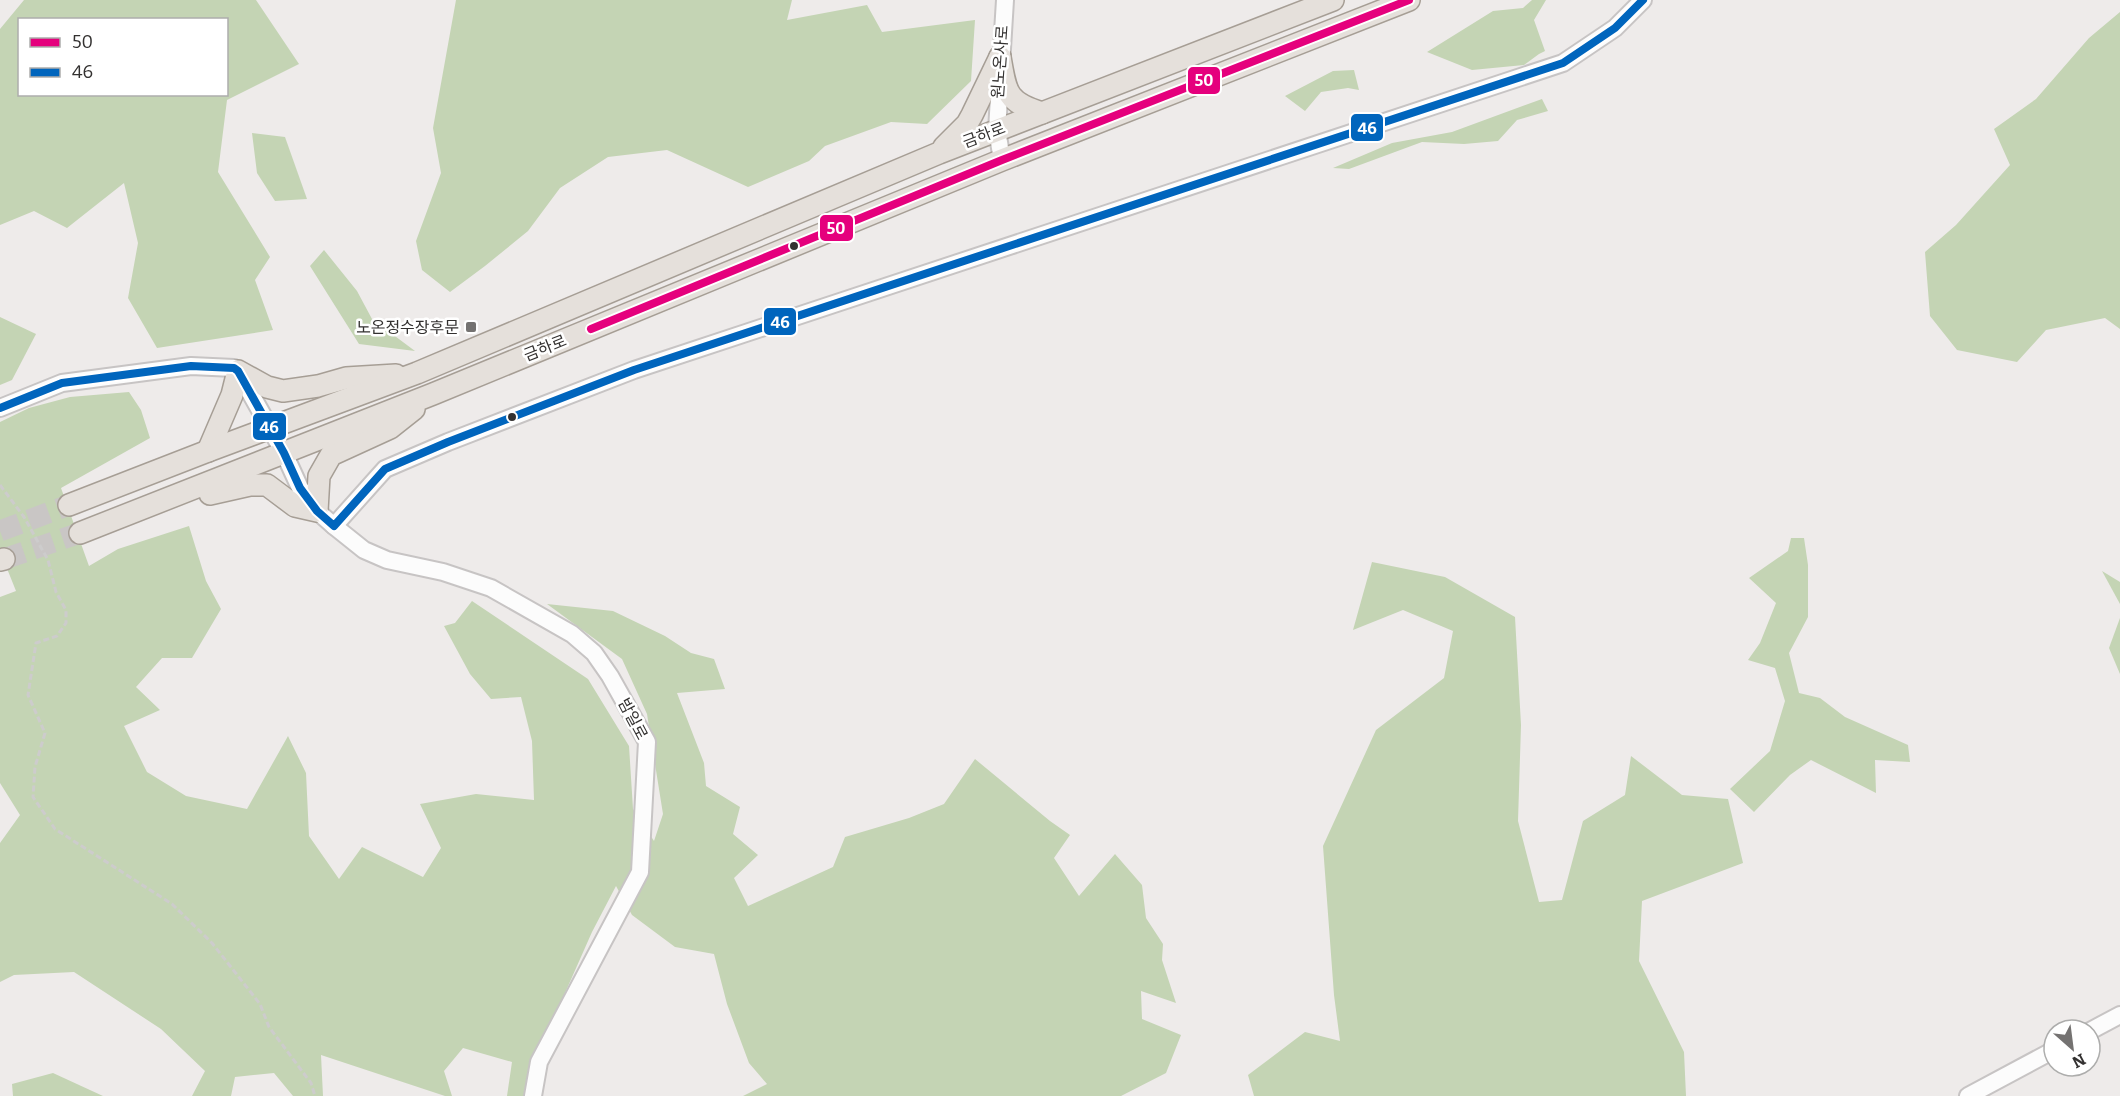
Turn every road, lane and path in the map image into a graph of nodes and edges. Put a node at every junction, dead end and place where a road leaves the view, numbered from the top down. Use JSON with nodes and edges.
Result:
{"nodes":[{"id":1,"x":1005,"y":0,"type":"edge"},
{"id":2,"x":1333,"y":0,"type":"edge"},
{"id":3,"x":1409,"y":0,"type":"edge"},
{"id":4,"x":1643,"y":0,"type":"edge"},
{"id":5,"x":1000,"y":57,"type":"junction"},
{"id":6,"x":1042,"y":113,"type":"junction"},
{"id":7,"x":997,"y":130,"type":"junction"},
{"id":8,"x":939,"y":153,"type":"junction"},
{"id":9,"x":1002,"y":160,"type":"junction"},
{"id":10,"x":238,"y":371,"type":"junction"},
{"id":11,"x":417,"y":373,"type":"junction"},
{"id":12,"x":433,"y":394,"type":"junction"},
{"id":13,"x":0,"y":408,"type":"edge"},
{"id":14,"x":270,"y":429,"type":"junction"},
{"id":15,"x":208,"y":451,"type":"junction"},
{"id":16,"x":284,"y":453,"type":"junction"},
{"id":17,"x":0,"y":485,"type":"edge"},
{"id":18,"x":151,"y":504,"type":"junction"},
{"id":19,"x":69,"y":505,"type":"tunnel mouth"},
{"id":20,"x":317,"y":512,"type":"junction"},
{"id":21,"x":334,"y":526,"type":"junction"},
{"id":22,"x":80,"y":532,"type":"tunnel mouth"},
{"id":23,"x":2120,"y":1015,"type":"edge"},
{"id":24,"x":2102,"y":1025,"type":"edge"},
{"id":25,"x":2042,"y":1056,"type":"edge"},
{"id":26,"x":315,"y":1096,"type":"edge"},
{"id":27,"x":533,"y":1096,"type":"edge"},
{"id":28,"x":1968,"y":1096,"type":"edge"}],
"edges":[{"from":1,"to":5,"type":"street","name":"원노온사로"},
{"from":2,"to":6,"type":"main road","name":"금하로"},
{"from":3,"to":9,"type":"main road","name":"금하로"},
{"from":4,"to":21,"type":"street"},
{"from":5,"to":6,"type":"main road"},
{"from":5,"to":7,"type":"street","name":"원노온사로"},
{"from":5,"to":8,"type":"main road"},
{"from":6,"to":7,"type":"main road","name":"금하로"},
{"from":7,"to":8,"type":"main road","name":"금하로"},
{"from":7,"to":9,"type":"street","name":"원노온사로"},
{"from":8,"to":11,"type":"main road","name":"금하로"},
{"from":9,"to":12,"type":"main road","name":"금하로"},
{"from":10,"to":11,"type":"main road"},
{"from":10,"to":13,"type":"street"},
{"from":10,"to":14,"type":"street","name":"밤일로"},
{"from":10,"to":15,"type":"main road"},
{"from":11,"to":14,"type":"main road","name":"금하로"},
{"from":12,"to":16,"type":"main road","name":"금하로"},
{"from":12,"to":20,"type":"main road"},
{"from":14,"to":15,"type":"main road","name":"금하로"},
{"from":14,"to":16,"type":"street","name":"밤일로"},
{"from":15,"to":19,"type":"main road","name":"금하로"},
{"from":16,"to":18,"type":"main road","name":"금하로"},
{"from":16,"to":20,"type":"street","name":"밤일로"},
{"from":17,"to":26,"type":"path"},
{"from":18,"to":20,"type":"main road"},
{"from":18,"to":22,"type":"main road","name":"금하로"},
{"from":20,"to":21,"type":"street","name":"밤일로"},
{"from":21,"to":27,"type":"street","name":"밤일로"},
{"from":23,"to":24,"type":"street"},
{"from":25,"to":28,"type":"street"}]}
